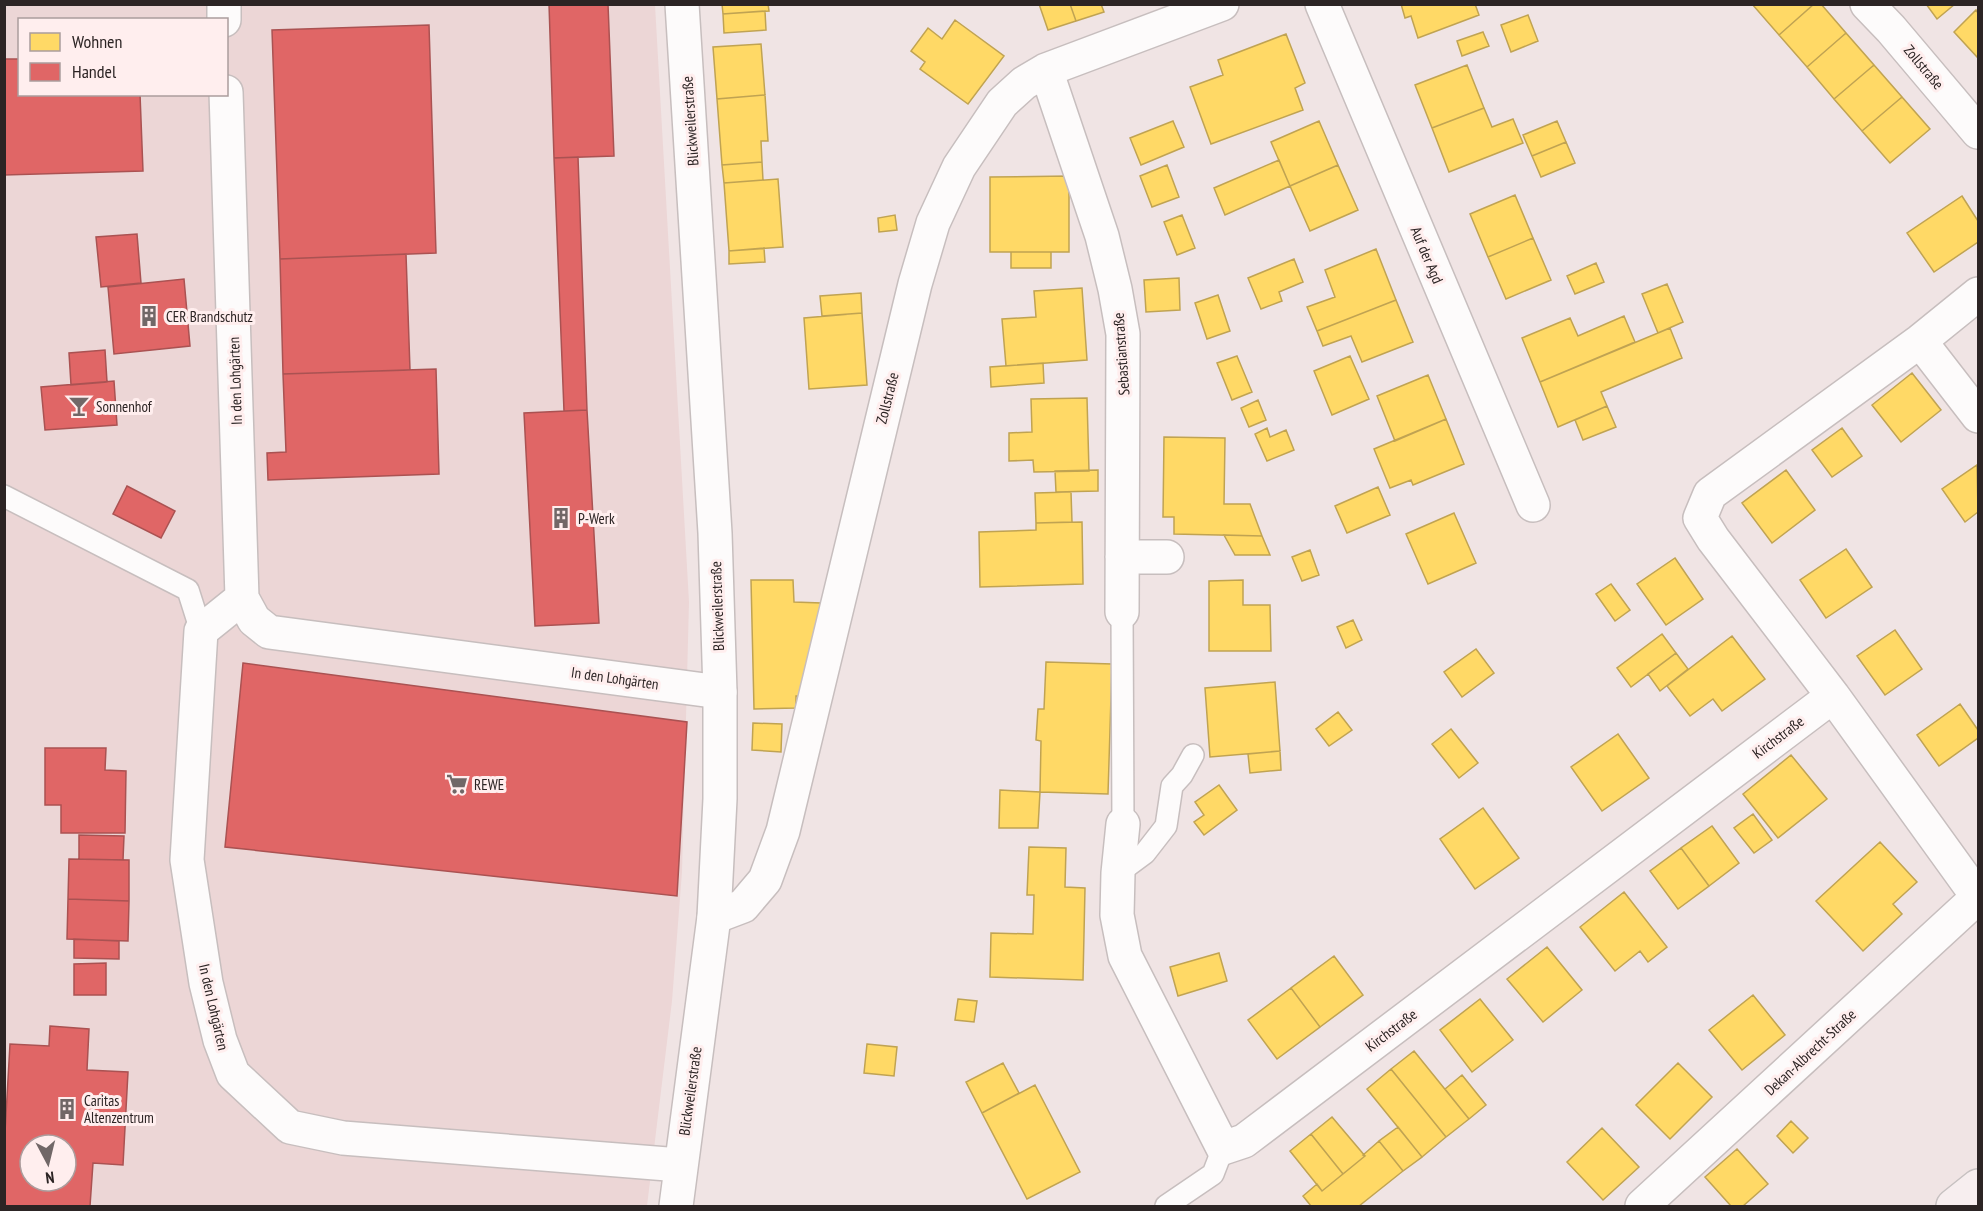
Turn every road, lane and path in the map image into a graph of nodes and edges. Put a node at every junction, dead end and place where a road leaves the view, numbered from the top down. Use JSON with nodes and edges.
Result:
{"nodes":[{"id":1,"x":682,"y":4,"type":"edge"},
{"id":2,"x":1222,"y":4,"type":"edge"},
{"id":3,"x":1322,"y":4,"type":"edge"},
{"id":4,"x":1867,"y":4,"type":"edge"},
{"id":5,"x":1046,"y":70,"type":"junction"},
{"id":6,"x":226,"y":96,"type":"edge"},
{"id":7,"x":1978,"y":132,"type":"edge"},
{"id":8,"x":1978,"y":294,"type":"edge"},
{"id":9,"x":1920,"y":341,"type":"junction"},
{"id":10,"x":1978,"y":416,"type":"edge"},
{"id":11,"x":4,"y":496,"type":"edge"},
{"id":12,"x":1533,"y":505,"type":"dead end"},
{"id":13,"x":1167,"y":556,"type":"dead end"},
{"id":14,"x":1122,"y":557,"type":"junction"},
{"id":15,"x":242,"y":598,"type":"junction"},
{"id":16,"x":1122,"y":612,"type":"joint"},
{"id":17,"x":201,"y":631,"type":"junction"},
{"id":18,"x":720,"y":692,"type":"junction"},
{"id":19,"x":1833,"y":696,"type":"junction"},
{"id":20,"x":1193,"y":755,"type":"dead end"},
{"id":21,"x":1123,"y":824,"type":"joint"},
{"id":22,"x":1118,"y":873,"type":"junction"},
{"id":23,"x":1978,"y":897,"type":"edge"},
{"id":24,"x":714,"y":917,"type":"junction"},
{"id":25,"x":1223,"y":1148,"type":"junction"},
{"id":26,"x":681,"y":1165,"type":"junction"},
{"id":27,"x":1978,"y":1186,"type":"edge"},
{"id":28,"x":676,"y":1206,"type":"edge"},
{"id":29,"x":1166,"y":1206,"type":"edge"},
{"id":30,"x":1642,"y":1206,"type":"edge"},
{"id":31,"x":1953,"y":1206,"type":"edge"}],
"edges":[{"from":1,"to":18,"type":"street","name":"Blickweilerstraße"},
{"from":2,"to":5,"type":"street","name":"Zollstraße"},
{"from":3,"to":12,"type":"street","name":"Auf der Agd"},
{"from":4,"to":7,"type":"street","name":"Zollstraße"},
{"from":5,"to":14,"type":"street","name":"Sebastianstraße"},
{"from":5,"to":24,"type":"street","name":"Zollstraße"},
{"from":6,"to":15,"type":"street","name":"In den Lohgärten"},
{"from":8,"to":9,"type":"street"},
{"from":9,"to":10,"type":"street"},
{"from":9,"to":19,"type":"street"},
{"from":11,"to":17,"type":"lane"},
{"from":13,"to":14,"type":"street"},
{"from":14,"to":16,"type":"street","name":"Sebastianstraße"},
{"from":15,"to":17,"type":"street"},
{"from":15,"to":18,"type":"street","name":"In den Lohgärten"},
{"from":16,"to":21,"type":"lane"},
{"from":17,"to":26,"type":"street","name":"In den Lohgärten"},
{"from":18,"to":24,"type":"street","name":"Blickweilerstraße"},
{"from":19,"to":23,"type":"street"},
{"from":19,"to":25,"type":"street","name":"Kirchstraße"},
{"from":20,"to":22,"type":"lane"},
{"from":21,"to":22,"type":"street"},
{"from":22,"to":25,"type":"street"},
{"from":23,"to":30,"type":"street","name":"Dekan-Albrecht-Straße"},
{"from":24,"to":26,"type":"street","name":"Blickweilerstraße"},
{"from":25,"to":29,"type":"lane"},
{"from":26,"to":28,"type":"street","name":"Blickweilerstraße"},
{"from":27,"to":31,"type":"main road"}]}
